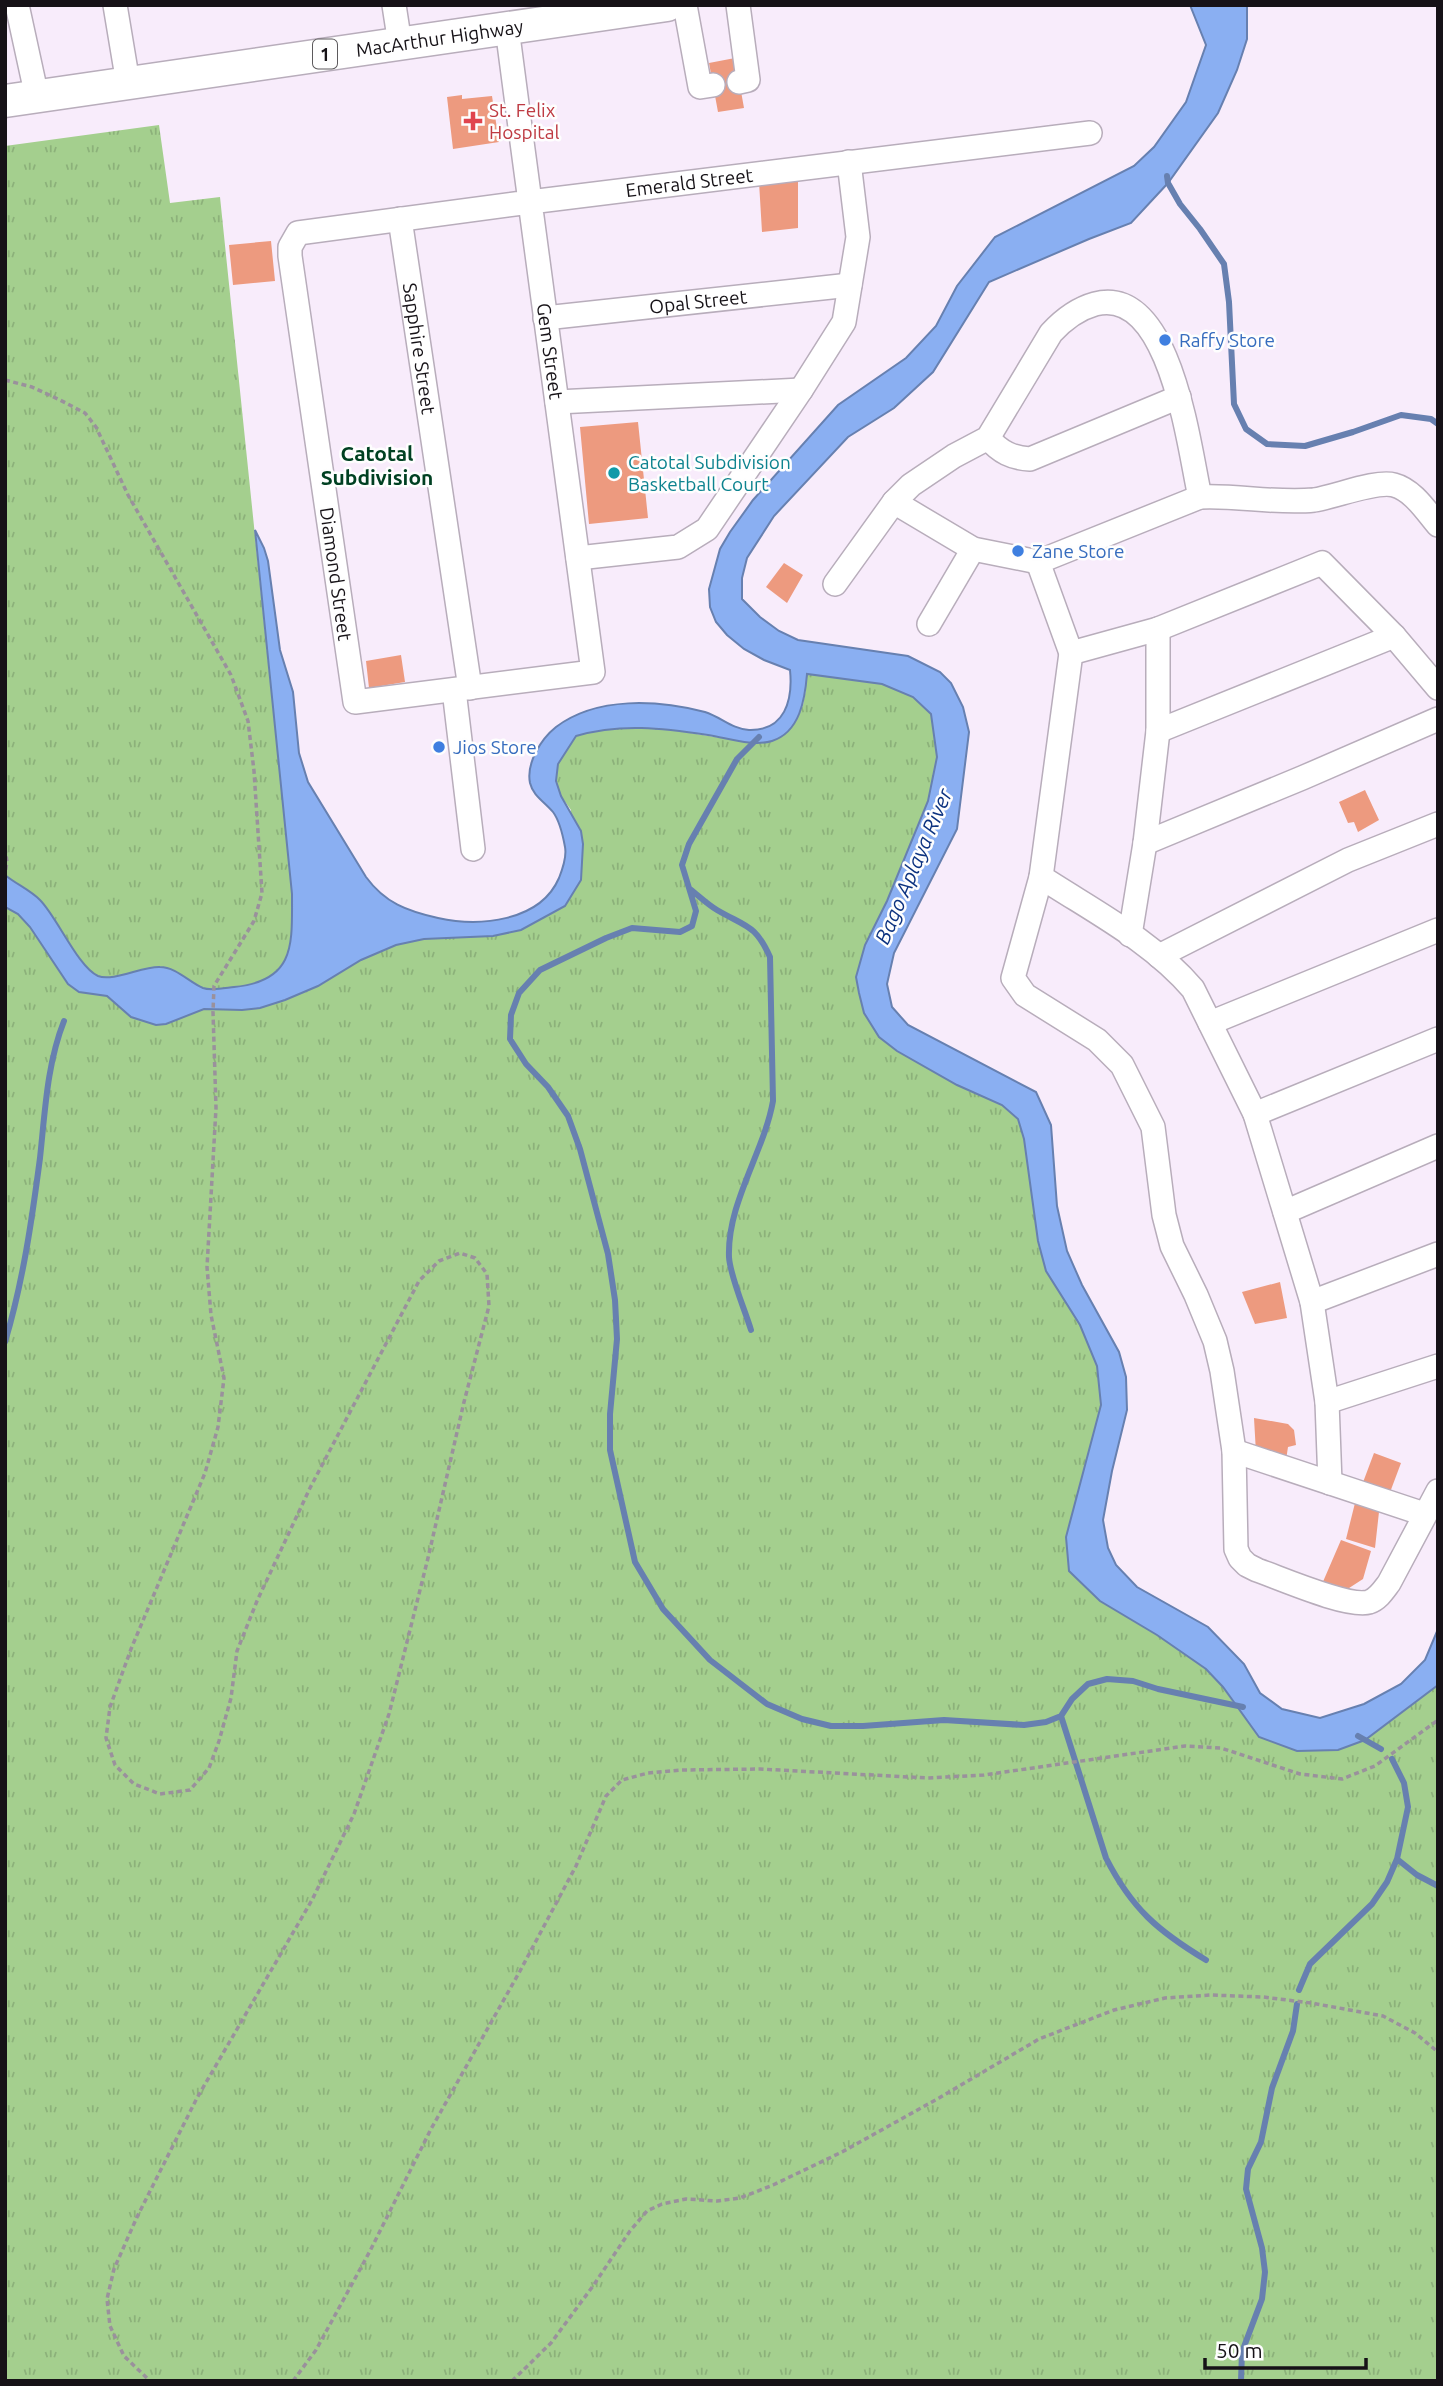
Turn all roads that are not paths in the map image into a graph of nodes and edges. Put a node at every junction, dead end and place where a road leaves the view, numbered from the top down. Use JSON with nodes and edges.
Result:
{"nodes":[{"id":1,"x":18,"y":5,"type":"edge"},
{"id":2,"x":115,"y":5,"type":"edge"},
{"id":3,"x":394,"y":5,"type":"edge"},
{"id":4,"x":685,"y":5,"type":"edge"},
{"id":5,"x":738,"y":5,"type":"edge"},
{"id":6,"x":652,"y":6,"type":"edge"},
{"id":7,"x":507,"y":28,"type":"junction"},
{"id":8,"x":400,"y":44,"type":"junction"},
{"id":9,"x":739,"y":82,"type":"dead end"},
{"id":10,"x":128,"y":83,"type":"junction"},
{"id":11,"x":713,"y":85,"type":"dead end"},
{"id":12,"x":37,"y":97,"type":"junction"},
{"id":13,"x":5,"y":101,"type":"edge"},
{"id":14,"x":1090,"y":133,"type":"dead end"},
{"id":15,"x":849,"y":162,"type":"junction"},
{"id":16,"x":530,"y":202,"type":"junction"},
{"id":17,"x":400,"y":219,"type":"junction"},
{"id":18,"x":293,"y":239,"type":"joint"},
{"id":19,"x":850,"y":285,"type":"junction"},
{"id":20,"x":545,"y":318,"type":"junction"},
{"id":21,"x":801,"y":390,"type":"junction"},
{"id":22,"x":1179,"y":397,"type":"junction"},
{"id":23,"x":557,"y":402,"type":"junction"},
{"id":24,"x":988,"y":438,"type":"junction"},
{"id":25,"x":1200,"y":497,"type":"junction"},
{"id":26,"x":894,"y":502,"type":"junction"},
{"id":27,"x":1438,"y":525,"type":"edge"},
{"id":28,"x":973,"y":549,"type":"junction"},
{"id":29,"x":578,"y":558,"type":"junction"},
{"id":30,"x":1038,"y":562,"type":"junction"},
{"id":31,"x":835,"y":584,"type":"dead end"},
{"id":32,"x":929,"y":624,"type":"dead end"},
{"id":33,"x":1158,"y":629,"type":"junction"},
{"id":34,"x":1394,"y":636,"type":"junction"},
{"id":35,"x":1071,"y":653,"type":"junction"},
{"id":36,"x":1438,"y":688,"type":"edge"},
{"id":37,"x":463,"y":689,"type":"junction"},
{"id":38,"x":1438,"y":719,"type":"edge"},
{"id":39,"x":1158,"y":732,"type":"junction"},
{"id":40,"x":1438,"y":824,"type":"edge"},
{"id":41,"x":1145,"y":843,"type":"junction"},
{"id":42,"x":473,"y":849,"type":"dead end"},
{"id":43,"x":1041,"y":877,"type":"junction"},
{"id":44,"x":1438,"y":930,"type":"edge"},
{"id":45,"x":1130,"y":935,"type":"junction"},
{"id":46,"x":1159,"y":956,"type":"junction"},
{"id":47,"x":1210,"y":1023,"type":"junction"},
{"id":48,"x":1438,"y":1039,"type":"edge"},
{"id":49,"x":1255,"y":1114,"type":"junction"},
{"id":50,"x":1438,"y":1146,"type":"edge"},
{"id":51,"x":1285,"y":1212,"type":"junction"},
{"id":52,"x":1438,"y":1254,"type":"edge"},
{"id":53,"x":1312,"y":1302,"type":"junction"},
{"id":54,"x":1438,"y":1366,"type":"edge"},
{"id":55,"x":1327,"y":1402,"type":"junction"},
{"id":56,"x":1234,"y":1451,"type":"junction"},
{"id":57,"x":1331,"y":1483,"type":"junction"},
{"id":58,"x":1438,"y":1491,"type":"edge"},
{"id":59,"x":1424,"y":1514,"type":"junction"}],
"edges":[{"from":1,"to":12,"type":"street"},
{"from":2,"to":10,"type":"street"},
{"from":3,"to":8,"type":"street"},
{"from":4,"to":11,"type":"street"},
{"from":5,"to":9,"type":"street"},
{"from":6,"to":7,"type":"highway","name":"MacArthur Highway","number":"1"},
{"from":7,"to":8,"type":"highway","name":"MacArthur Highway","number":"1"},
{"from":7,"to":16,"type":"street","name":"Gem Street"},
{"from":8,"to":10,"type":"highway","name":"MacArthur Highway","number":"1"},
{"from":10,"to":12,"type":"highway","name":"MacArthur Highway","number":"1"},
{"from":12,"to":13,"type":"highway","name":"MacArthur Highway","number":"1"},
{"from":14,"to":15,"type":"street","name":"Emerald Street"},
{"from":15,"to":16,"type":"street","name":"Emerald Street"},
{"from":15,"to":19,"type":"street"},
{"from":16,"to":17,"type":"street","name":"Emerald Street"},
{"from":16,"to":20,"type":"street","name":"Gem Street"},
{"from":17,"to":18,"type":"street","name":"Emerald Street"},
{"from":17,"to":37,"type":"street","name":"Sapphire Street"},
{"from":18,"to":37,"type":"street","name":"Diamond Street"},
{"from":19,"to":20,"type":"street","name":"Opal Street"},
{"from":19,"to":21,"type":"street"},
{"from":20,"to":23,"type":"street","name":"Gem Street"},
{"from":21,"to":23,"type":"street"},
{"from":21,"to":29,"type":"street"},
{"from":22,"to":24,"type":"street"},
{"from":22,"to":24,"type":"street"},
{"from":22,"to":25,"type":"street"},
{"from":23,"to":29,"type":"street","name":"Gem Street"},
{"from":24,"to":26,"type":"street"},
{"from":25,"to":27,"type":"street"},
{"from":25,"to":30,"type":"street"},
{"from":26,"to":28,"type":"street"},
{"from":26,"to":31,"type":"street"},
{"from":28,"to":30,"type":"street"},
{"from":28,"to":32,"type":"street"},
{"from":29,"to":37,"type":"street","name":"Gem Street"},
{"from":30,"to":35,"type":"street"},
{"from":33,"to":34,"type":"street"},
{"from":33,"to":35,"type":"street"},
{"from":33,"to":39,"type":"street"},
{"from":34,"to":36,"type":"street"},
{"from":34,"to":39,"type":"street"},
{"from":35,"to":43,"type":"street"},
{"from":37,"to":42,"type":"street","name":"Sapphire Street"},
{"from":38,"to":41,"type":"street"},
{"from":39,"to":41,"type":"street"},
{"from":40,"to":46,"type":"street"},
{"from":41,"to":45,"type":"street"},
{"from":43,"to":45,"type":"street"},
{"from":43,"to":56,"type":"street"},
{"from":44,"to":47,"type":"street"},
{"from":45,"to":46,"type":"street"},
{"from":46,"to":47,"type":"street"},
{"from":47,"to":49,"type":"street"},
{"from":48,"to":49,"type":"street"},
{"from":49,"to":51,"type":"street"},
{"from":50,"to":51,"type":"street"},
{"from":51,"to":53,"type":"street"},
{"from":52,"to":53,"type":"street"},
{"from":53,"to":55,"type":"street"},
{"from":54,"to":55,"type":"street"},
{"from":55,"to":57,"type":"street"},
{"from":56,"to":57,"type":"street"},
{"from":56,"to":59,"type":"street"},
{"from":57,"to":59,"type":"street"},
{"from":58,"to":59,"type":"street"}]}
